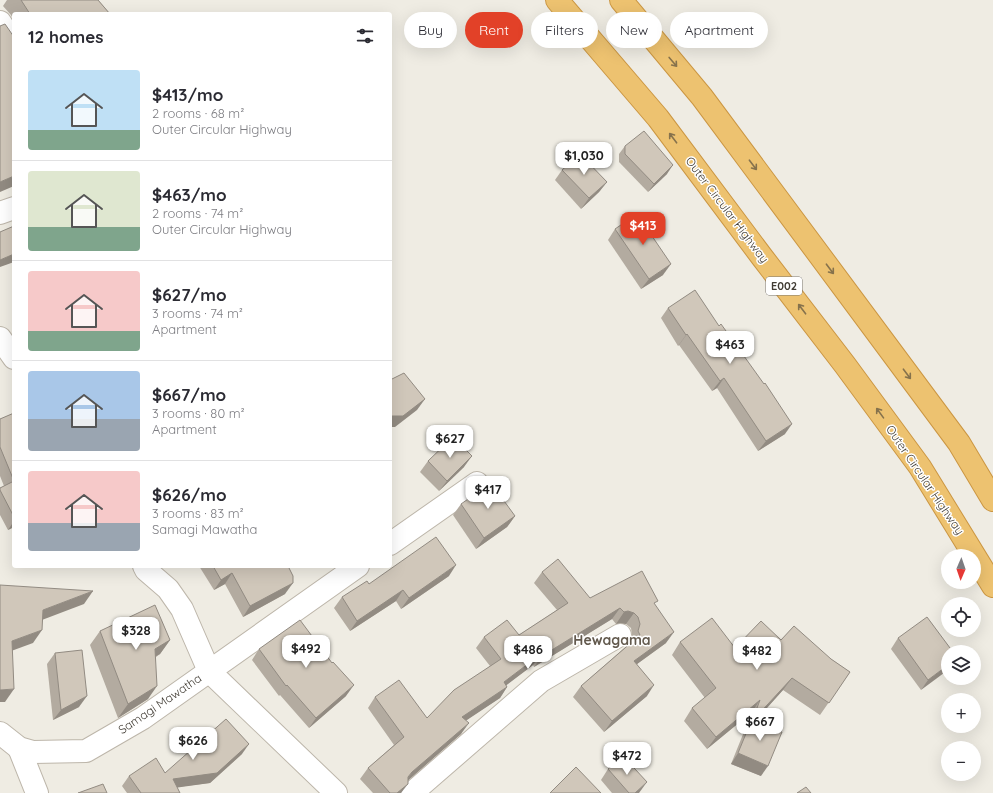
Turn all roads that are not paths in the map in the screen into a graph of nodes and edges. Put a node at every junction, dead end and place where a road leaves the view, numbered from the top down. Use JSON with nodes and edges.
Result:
{"nodes":[{"id":1,"x":558,"y":0,"type":"edge"},
{"id":2,"x":621,"y":0,"type":"edge"},
{"id":3,"x":0,"y":22,"type":"edge"},
{"id":4,"x":12,"y":41,"type":"edge"},
{"id":5,"x":12,"y":209,"type":"edge"},
{"id":6,"x":0,"y":213,"type":"edge"},
{"id":7,"x":0,"y":338,"type":"edge"},
{"id":8,"x":12,"y":355,"type":"edge"},
{"id":9,"x":477,"y":483,"type":"dead end"},
{"id":10,"x":993,"y":500,"type":"edge"},
{"id":11,"x":392,"y":543,"type":"edge"},
{"id":12,"x":145,"y":568,"type":"edge"},
{"id":13,"x":355,"y":568,"type":"edge"},
{"id":14,"x":993,"y":586,"type":"edge"},
{"id":15,"x":620,"y":635,"type":"dead end"},
{"id":16,"x":208,"y":671,"type":"junction"},
{"id":17,"x":0,"y":733,"type":"edge"},
{"id":18,"x":19,"y":748,"type":"junction"},
{"id":19,"x":37,"y":793,"type":"edge"},
{"id":20,"x":336,"y":793,"type":"edge"},
{"id":21,"x":412,"y":793,"type":"edge"}],
"edges":[{"from":14,"to":1,"type":"highway","name":"Outer Circular Highway","number":"E002","one_way":true},
{"from":2,"to":10,"type":"highway","one_way":true},
{"from":3,"to":4,"type":"street"},
{"from":5,"to":6,"type":"street"},
{"from":7,"to":8,"type":"street"},
{"from":9,"to":11,"type":"street"},
{"from":12,"to":16,"type":"street"},
{"from":13,"to":16,"type":"street","name":"Samagi Mawatha"},
{"from":15,"to":21,"type":"street"},
{"from":16,"to":18,"type":"street","name":"Samagi Mawatha"},
{"from":16,"to":20,"type":"street"},
{"from":17,"to":18,"type":"street","name":"Samagi Mawatha"},
{"from":18,"to":19,"type":"street"}]}
